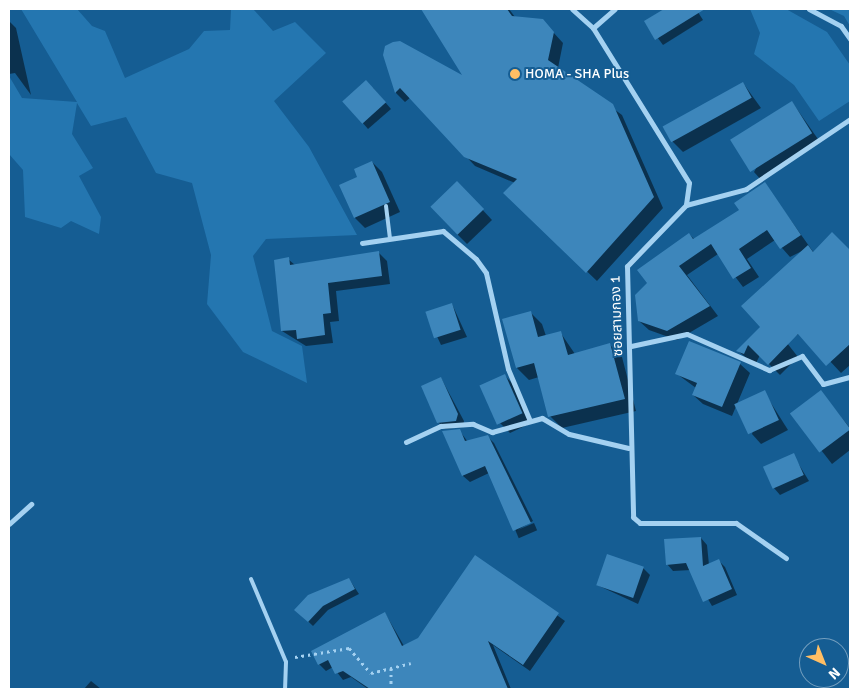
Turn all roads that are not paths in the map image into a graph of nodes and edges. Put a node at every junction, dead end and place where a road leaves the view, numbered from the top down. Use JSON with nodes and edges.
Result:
{"nodes":[{"id":1,"x":572,"y":9,"type":"edge"},
{"id":2,"x":615,"y":9,"type":"edge"},
{"id":3,"x":809,"y":9,"type":"edge"},
{"id":4,"x":593,"y":28,"type":"junction"},
{"id":5,"x":850,"y":39,"type":"edge"},
{"id":6,"x":850,"y":120,"type":"edge"},
{"id":7,"x":686,"y":205,"type":"junction"},
{"id":8,"x":386,"y":206,"type":"dead end"},
{"id":9,"x":390,"y":239,"type":"junction"},
{"id":10,"x":362,"y":243,"type":"dead end"},
{"id":11,"x":631,"y":346,"type":"junction"},
{"id":12,"x":850,"y":378,"type":"edge"},
{"id":13,"x":530,"y":422,"type":"junction"},
{"id":14,"x":406,"y":442,"type":"dead end"},
{"id":15,"x":628,"y":448,"type":"junction"},
{"id":16,"x":31,"y":504,"type":"dead end"},
{"id":17,"x":9,"y":524,"type":"edge"},
{"id":18,"x":786,"y":558,"type":"dead end"},
{"id":19,"x":251,"y":579,"type":"dead end"},
{"id":20,"x":286,"y":689,"type":"edge"}],
"edges":[{"from":1,"to":4,"type":"street"},
{"from":2,"to":4,"type":"street"},
{"from":3,"to":5,"type":"street"},
{"from":4,"to":7,"type":"street"},
{"from":6,"to":7,"type":"street"},
{"from":7,"to":11,"type":"street","name":"ซอยสามกอง 1"},
{"from":8,"to":9,"type":"lane"},
{"from":9,"to":10,"type":"street"},
{"from":9,"to":13,"type":"street"},
{"from":11,"to":12,"type":"street"},
{"from":11,"to":15,"type":"street","name":"ซอยสามกอง 1"},
{"from":13,"to":14,"type":"street"},
{"from":13,"to":15,"type":"street"},
{"from":15,"to":18,"type":"street","name":"ซอยสามกอง 1"},
{"from":16,"to":17,"type":"street"},
{"from":19,"to":20,"type":"lane"}]}
